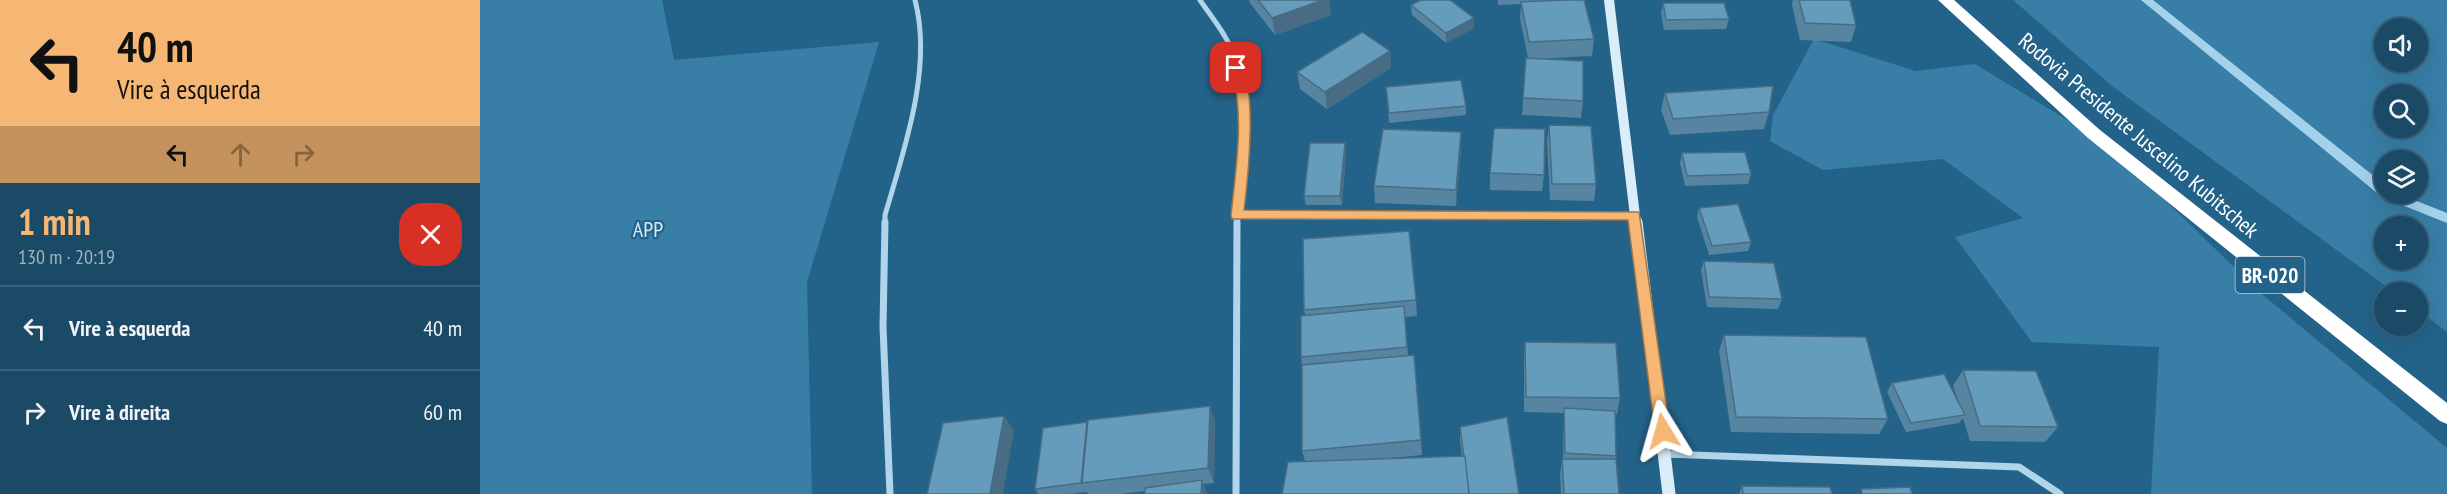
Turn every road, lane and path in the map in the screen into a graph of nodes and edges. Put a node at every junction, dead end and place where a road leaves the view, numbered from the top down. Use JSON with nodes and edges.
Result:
{"nodes":[{"id":1,"x":915,"y":0,"type":"edge"},
{"id":2,"x":1200,"y":0,"type":"edge"},
{"id":3,"x":1609,"y":0,"type":"edge"},
{"id":4,"x":1945,"y":0,"type":"edge"},
{"id":5,"x":1237,"y":215,"type":"junction"},
{"id":6,"x":1634,"y":215,"type":"junction"},
{"id":7,"x":2447,"y":416,"type":"edge"},
{"id":8,"x":1666,"y":454,"type":"junction"},
{"id":9,"x":890,"y":494,"type":"edge"},
{"id":10,"x":1236,"y":494,"type":"edge"},
{"id":11,"x":1669,"y":494,"type":"edge"},
{"id":12,"x":2060,"y":494,"type":"edge"}],
"edges":[{"from":1,"to":9,"type":"street"},
{"from":2,"to":5,"type":"street"},
{"from":3,"to":6,"type":"street"},
{"from":4,"to":7,"type":"highway","name":"Rodovia Presidente Juscelino Kubitschek","number":"BR-020"},
{"from":5,"to":6,"type":"street"},
{"from":5,"to":10,"type":"street"},
{"from":6,"to":8,"type":"street"},
{"from":8,"to":11,"type":"street"},
{"from":8,"to":12,"type":"street"}]}
